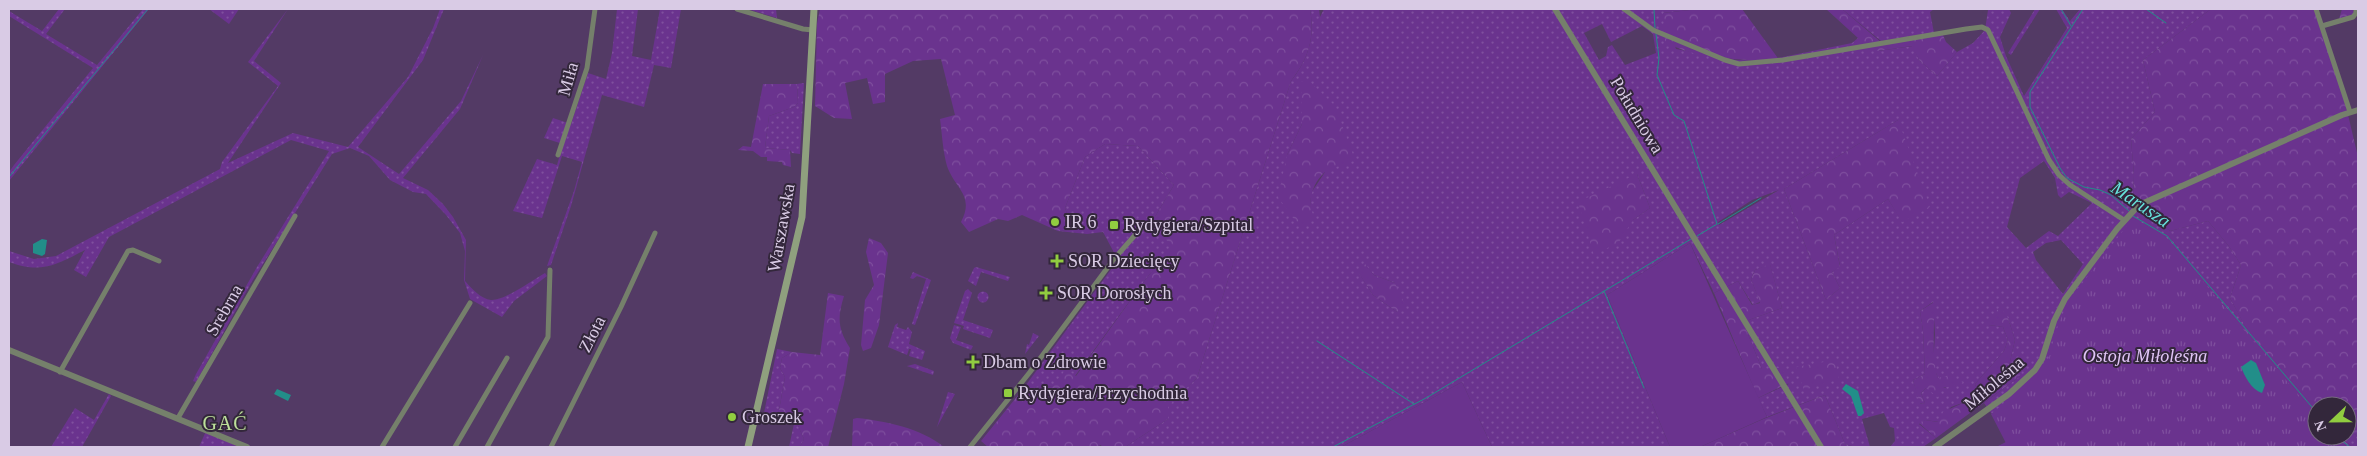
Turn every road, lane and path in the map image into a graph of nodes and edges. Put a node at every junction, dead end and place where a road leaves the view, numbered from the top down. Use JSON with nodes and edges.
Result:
{"nodes":[{"id":1,"x":595,"y":9,"type":"edge"},
{"id":2,"x":737,"y":9,"type":"edge"},
{"id":3,"x":814,"y":9,"type":"edge"},
{"id":4,"x":1555,"y":9,"type":"edge"},
{"id":5,"x":1624,"y":9,"type":"edge"},
{"id":6,"x":2316,"y":9,"type":"edge"},
{"id":7,"x":2356,"y":9,"type":"edge"},
{"id":8,"x":2322,"y":26,"type":"junction"},
{"id":9,"x":813,"y":30,"type":"junction"},
{"id":10,"x":2358,"y":110,"type":"edge"},
{"id":11,"x":2350,"y":112,"type":"junction"},
{"id":12,"x":558,"y":155,"type":"dead end"},
{"id":13,"x":295,"y":216,"type":"dead end"},
{"id":14,"x":2126,"y":218,"type":"junction"},
{"id":15,"x":1142,"y":226,"type":"dead end"},
{"id":16,"x":655,"y":233,"type":"dead end"},
{"id":17,"x":159,"y":261,"type":"dead end"},
{"id":18,"x":550,"y":270,"type":"dead end"},
{"id":19,"x":470,"y":303,"type":"dead end"},
{"id":20,"x":9,"y":350,"type":"edge"},
{"id":21,"x":507,"y":358,"type":"dead end"},
{"id":22,"x":60,"y":372,"type":"junction"},
{"id":23,"x":178,"y":418,"type":"junction"},
{"id":24,"x":247,"y":447,"type":"edge"},
{"id":25,"x":382,"y":447,"type":"edge"},
{"id":26,"x":455,"y":447,"type":"edge"},
{"id":27,"x":487,"y":447,"type":"edge"},
{"id":28,"x":551,"y":447,"type":"edge"},
{"id":29,"x":748,"y":447,"type":"edge"},
{"id":30,"x":970,"y":447,"type":"edge"},
{"id":31,"x":1821,"y":447,"type":"edge"},
{"id":32,"x":1935,"y":447,"type":"edge"}],
"edges":[{"from":1,"to":12,"type":"street","name":"Miła"},
{"from":2,"to":9,"type":"street"},
{"from":3,"to":9,"type":"main road","name":"Warszawska"},
{"from":4,"to":31,"type":"street","name":"Południowa"},
{"from":5,"to":14,"type":"street"},
{"from":6,"to":8,"type":"street"},
{"from":7,"to":8,"type":"street"},
{"from":8,"to":11,"type":"street"},
{"from":9,"to":29,"type":"main road","name":"Warszawska"},
{"from":10,"to":11,"type":"street","name":"Miłoleśna"},
{"from":11,"to":14,"type":"street","name":"Miłoleśna"},
{"from":13,"to":23,"type":"street","name":"Srebrna"},
{"from":14,"to":32,"type":"street","name":"Miłoleśna"},
{"from":15,"to":30,"type":"street"},
{"from":16,"to":28,"type":"street","name":"Złota"},
{"from":17,"to":22,"type":"street"},
{"from":18,"to":27,"type":"street"},
{"from":19,"to":25,"type":"street"},
{"from":20,"to":22,"type":"street"},
{"from":21,"to":26,"type":"street"},
{"from":22,"to":23,"type":"street"},
{"from":23,"to":24,"type":"street"}]}
